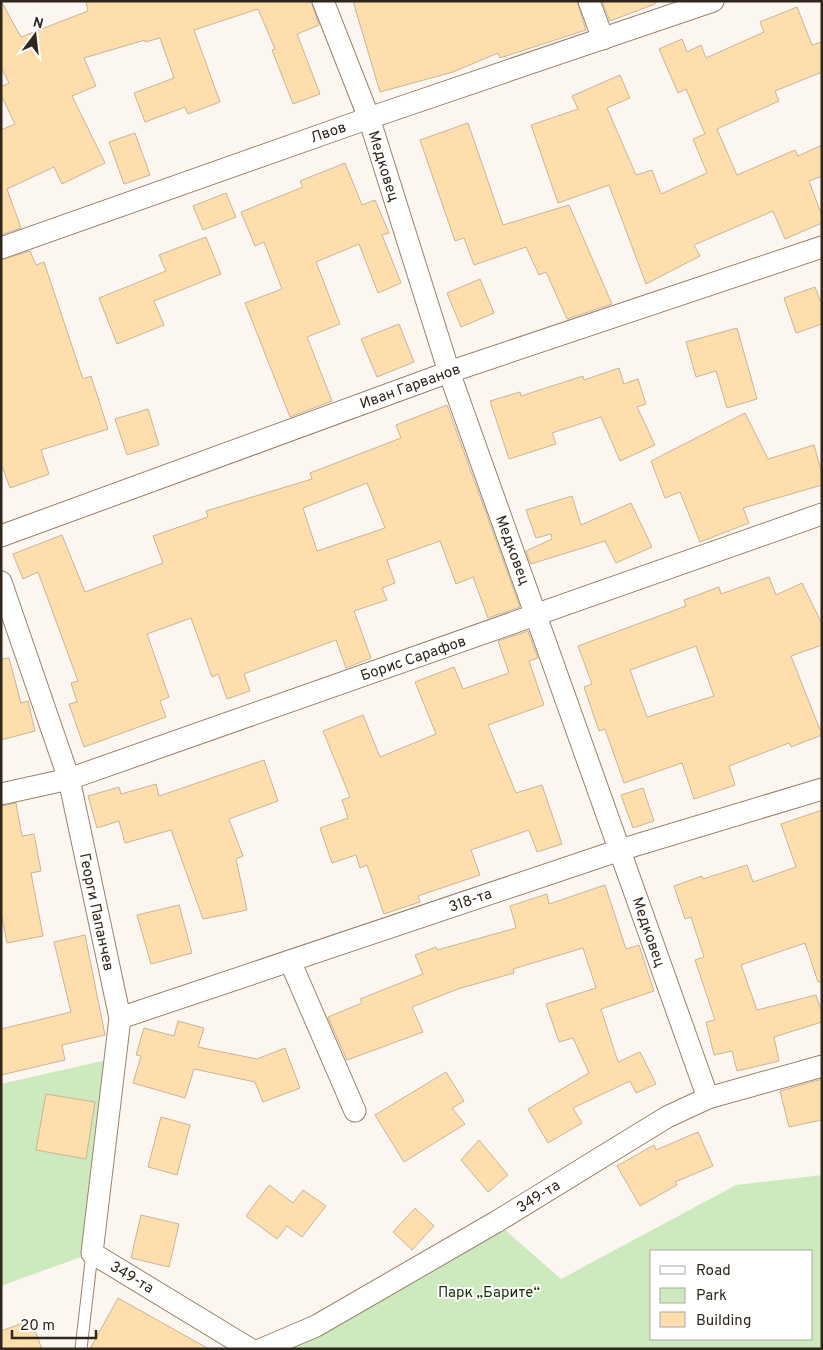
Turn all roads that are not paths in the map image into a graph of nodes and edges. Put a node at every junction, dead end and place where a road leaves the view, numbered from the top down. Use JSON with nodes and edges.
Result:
{"nodes":[{"id":1,"x":323,"y":1,"type":"edge"},
{"id":2,"x":589,"y":1,"type":"edge"},
{"id":3,"x":713,"y":1,"type":"edge"},
{"id":4,"x":603,"y":39,"type":"junction"},
{"id":5,"x":369,"y":118,"type":"junction"},
{"id":6,"x":1,"y":248,"type":"edge"},
{"id":7,"x":822,"y":248,"type":"edge"},
{"id":8,"x":448,"y":372,"type":"junction"},
{"id":9,"x":822,"y":514,"type":"edge"},
{"id":10,"x":1,"y":536,"type":"edge"},
{"id":11,"x":1,"y":582,"type":"edge"},
{"id":12,"x":535,"y":614,"type":"junction"},
{"id":13,"x":69,"y":779,"type":"junction"},
{"id":14,"x":822,"y":789,"type":"edge"},
{"id":15,"x":1,"y":794,"type":"edge"},
{"id":16,"x":620,"y":850,"type":"junction"},
{"id":17,"x":290,"y":961,"type":"junction"},
{"id":18,"x":120,"y":1018,"type":"junction"},
{"id":19,"x":822,"y":1066,"type":"edge"},
{"id":20,"x":708,"y":1098,"type":"junction"},
{"id":21,"x":355,"y":1111,"type":"dead end"},
{"id":22,"x":92,"y":1253,"type":"junction"},
{"id":23,"x":81,"y":1349,"type":"edge"},
{"id":24,"x":250,"y":1349,"type":"edge"},
{"id":25,"x":262,"y":1349,"type":"edge"}],
"edges":[{"from":1,"to":5,"type":"street","name":"Медковец"},
{"from":2,"to":4,"type":"street"},
{"from":3,"to":4,"type":"street","name":"Лвов"},
{"from":4,"to":5,"type":"street","name":"Лвов"},
{"from":5,"to":6,"type":"street","name":"Лвов"},
{"from":5,"to":8,"type":"street","name":"Медковец"},
{"from":7,"to":8,"type":"street","name":"Иван Гарванов"},
{"from":8,"to":10,"type":"street","name":"Иван Гарванов"},
{"from":8,"to":12,"type":"street","name":"Медковец"},
{"from":9,"to":12,"type":"street","name":"Борис Сарафов"},
{"from":11,"to":13,"type":"street","name":"Георги Папанчев"},
{"from":12,"to":13,"type":"street","name":"Борис Сарафов"},
{"from":12,"to":16,"type":"street","name":"Медковец"},
{"from":13,"to":15,"type":"street","name":"Борис Сарафов"},
{"from":13,"to":18,"type":"street","name":"Георги Папанчев"},
{"from":14,"to":16,"type":"street","name":"318-та"},
{"from":16,"to":17,"type":"street","name":"318-та"},
{"from":16,"to":20,"type":"street","name":"Медковец"},
{"from":17,"to":18,"type":"street","name":"318-та"},
{"from":17,"to":21,"type":"street"},
{"from":18,"to":22,"type":"street","name":"Георги Папанчев"},
{"from":19,"to":20,"type":"street","name":"349-та"},
{"from":20,"to":25,"type":"street","name":"349-та"},
{"from":22,"to":23,"type":"lane"},
{"from":22,"to":24,"type":"street","name":"349-та"}]}
